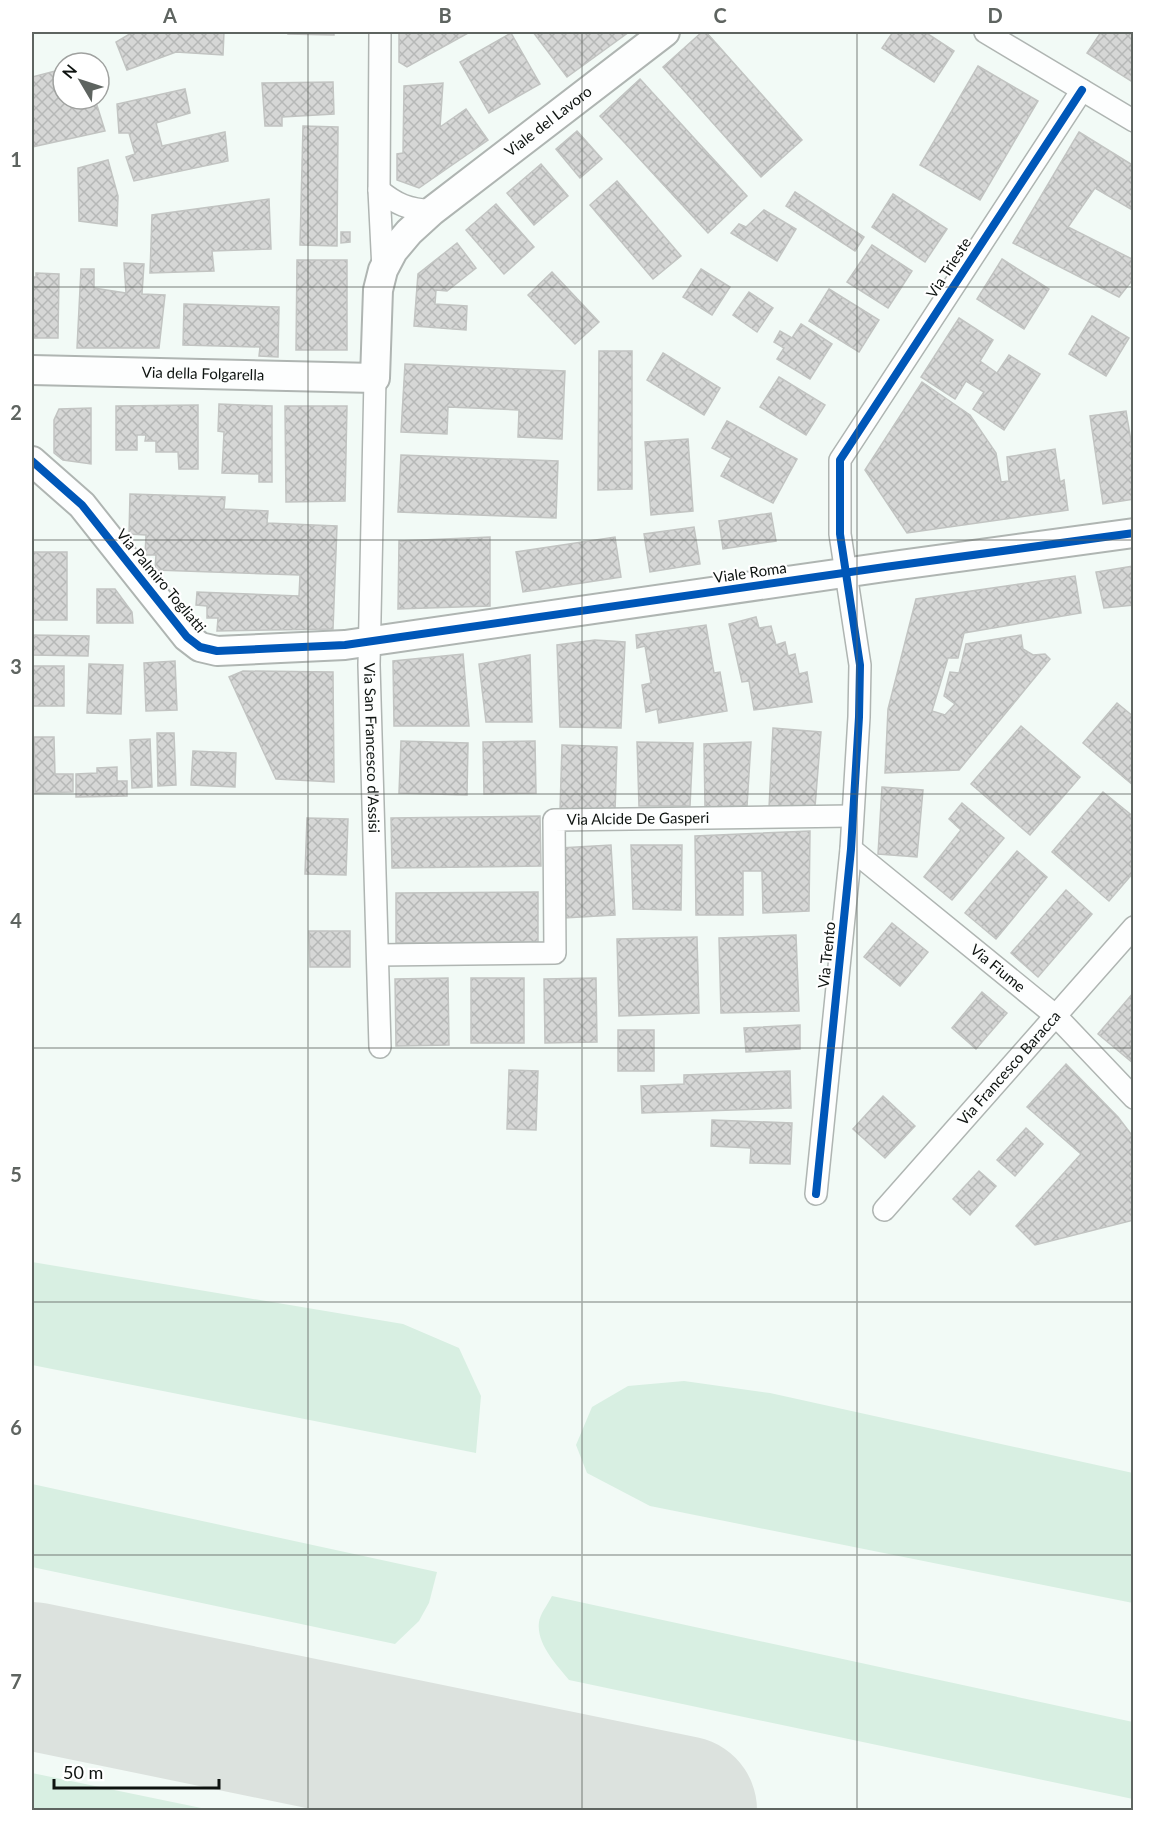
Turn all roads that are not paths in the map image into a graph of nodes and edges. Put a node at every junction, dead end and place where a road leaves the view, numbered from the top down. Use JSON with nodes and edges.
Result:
{"nodes":[{"id":1,"x":380,"y":32,"type":"edge"},
{"id":2,"x":665,"y":32,"type":"edge"},
{"id":3,"x":985,"y":32,"type":"edge"},
{"id":4,"x":1082,"y":90,"type":"junction"},
{"id":5,"x":1134,"y":121,"type":"edge"},
{"id":6,"x":379,"y":190,"type":"junction"},
{"id":7,"x":432,"y":211,"type":"junction"},
{"id":8,"x":383,"y":270,"type":"junction"},
{"id":9,"x":32,"y":370,"type":"edge"},
{"id":10,"x":375,"y":378,"type":"junction"},
{"id":11,"x":840,"y":460,"type":"joint"},
{"id":12,"x":32,"y":461,"type":"edge"},
{"id":13,"x":1134,"y":534,"type":"edge"},
{"id":14,"x":846,"y":573,"type":"junction"},
{"id":15,"x":370,"y":641,"type":"junction"},
{"id":16,"x":852,"y":816,"type":"junction"},
{"id":17,"x":851,"y":849,"type":"junction"},
{"id":18,"x":1134,"y":927,"type":"edge"},
{"id":19,"x":378,"y":955,"type":"junction"},
{"id":20,"x":1056,"y":1016,"type":"junction"},
{"id":21,"x":380,"y":1047,"type":"dead end"},
{"id":22,"x":1134,"y":1098,"type":"edge"},
{"id":23,"x":816,"y":1194,"type":"dead end"},
{"id":24,"x":884,"y":1210,"type":"dead end"}],
"edges":[{"from":1,"to":6,"type":"street","name":"Via San Francesco d'Assisi"},
{"from":2,"to":7,"type":"street","name":"Viale del Lavoro"},
{"from":3,"to":4,"type":"street"},
{"from":4,"to":5,"type":"street"},
{"from":4,"to":11,"type":"street","name":"Via Trieste"},
{"from":6,"to":7,"type":"street"},
{"from":6,"to":8,"type":"street","name":"Via San Francesco d'Assisi"},
{"from":7,"to":8,"type":"street","name":"Via San Francesco d'Assisi"},
{"from":8,"to":10,"type":"street","name":"Via San Francesco d'Assisi"},
{"from":9,"to":10,"type":"street","name":"Via della Folgarella"},
{"from":10,"to":15,"type":"street","name":"Via San Francesco d'Assisi"},
{"from":11,"to":14,"type":"street","name":"Via Trento"},
{"from":12,"to":15,"type":"street","name":"Via Palmiro Togliatti"},
{"from":13,"to":14,"type":"street","name":"Viale Roma"},
{"from":14,"to":15,"type":"street","name":"Viale Roma"},
{"from":14,"to":16,"type":"street","name":"Via Trento"},
{"from":15,"to":19,"type":"street","name":"Via San Francesco d'Assisi"},
{"from":16,"to":17,"type":"street","name":"Via Trento"},
{"from":16,"to":19,"type":"street","name":"Via Alcide De Gasperi"},
{"from":17,"to":20,"type":"street","name":"Via Fiume"},
{"from":17,"to":23,"type":"street","name":"Via Trento"},
{"from":18,"to":20,"type":"street","name":"Via Francesco Baracca"},
{"from":19,"to":21,"type":"street","name":"Via San Francesco d'Assisi"},
{"from":20,"to":22,"type":"street","name":"Via Fiume"},
{"from":20,"to":24,"type":"street","name":"Via Francesco Baracca"}]}
